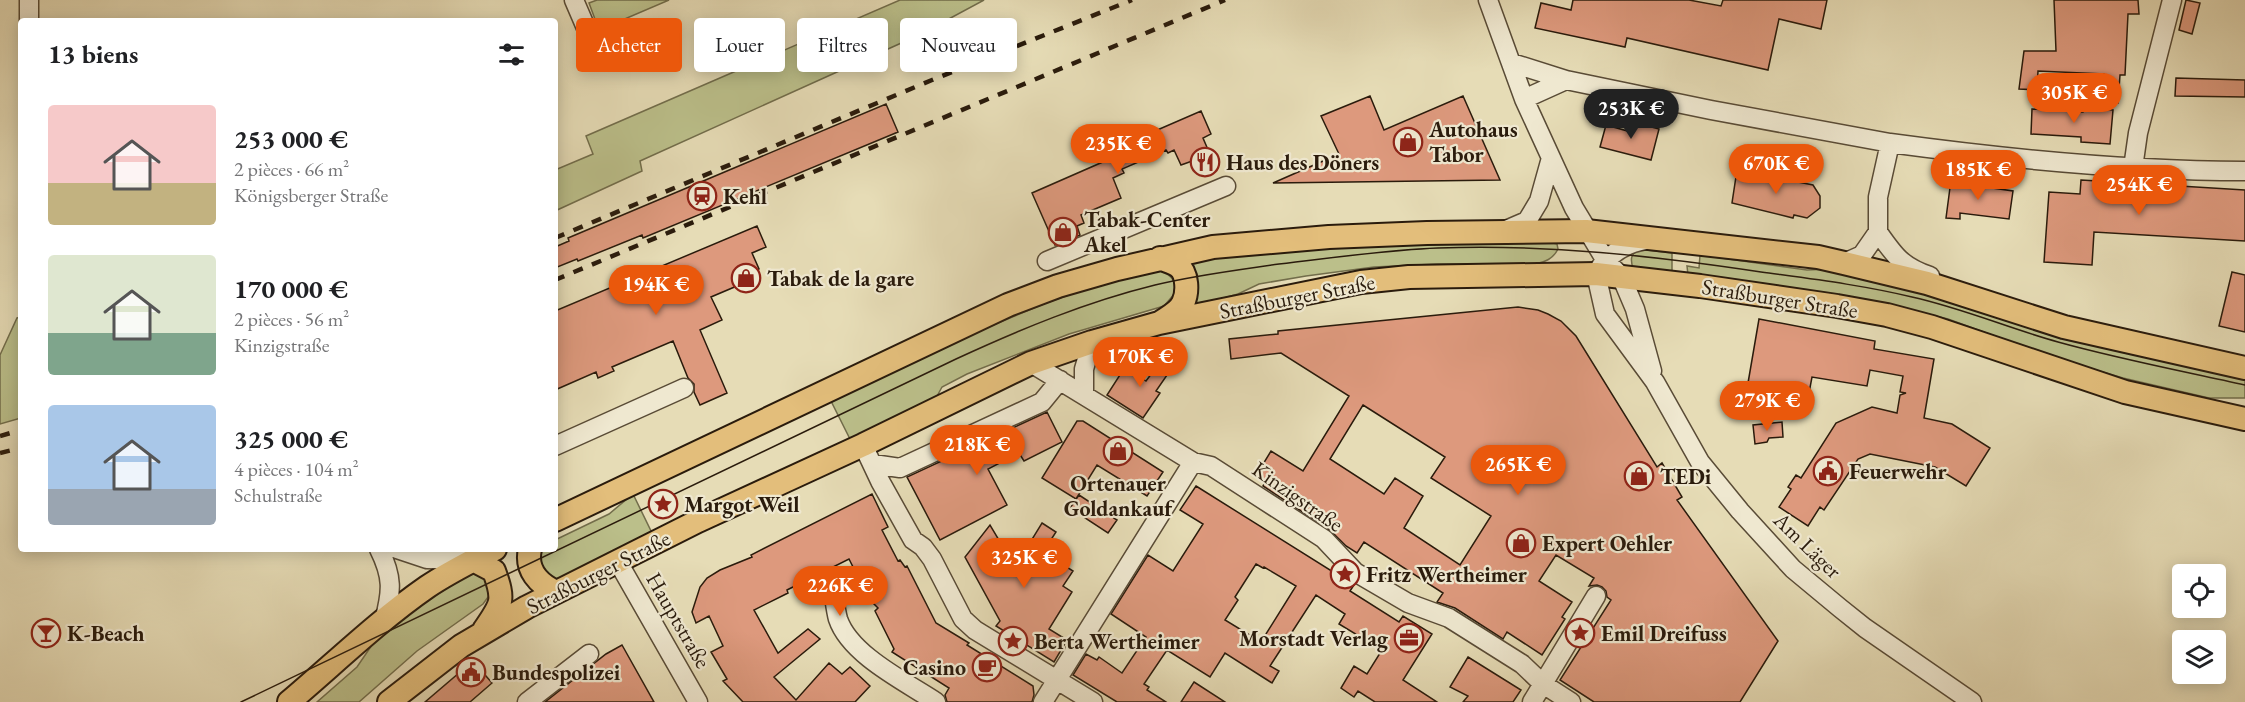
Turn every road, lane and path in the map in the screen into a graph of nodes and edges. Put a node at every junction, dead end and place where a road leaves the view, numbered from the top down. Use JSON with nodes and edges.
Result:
{"nodes":[{"id":1,"x":29,"y":0,"type":"edge"},
{"id":2,"x":574,"y":0,"type":"edge"},
{"id":3,"x":1488,"y":0,"type":"edge"},
{"id":4,"x":2172,"y":0,"type":"edge"},
{"id":5,"x":29,"y":18,"type":"edge"},
{"id":6,"x":582,"y":18,"type":"edge"},
{"id":7,"x":1512,"y":63,"type":"junction"},
{"id":8,"x":1566,"y":80,"type":"junction"},
{"id":9,"x":1524,"y":99,"type":"junction"},
{"id":10,"x":1890,"y":143,"type":"junction"},
{"id":11,"x":1551,"y":158,"type":"junction"},
{"id":12,"x":2133,"y":168,"type":"junction"},
{"id":13,"x":2245,"y":171,"type":"edge"},
{"id":14,"x":1226,"y":186,"type":"dead end"},
{"id":15,"x":1586,"y":231,"type":"junction"},
{"id":16,"x":1500,"y":232,"type":"junction"},
{"id":17,"x":1878,"y":232,"type":"junction"},
{"id":18,"x":1659,"y":238,"type":"junction"},
{"id":19,"x":1160,"y":258,"type":"junction"},
{"id":20,"x":1047,"y":261,"type":"dead end"},
{"id":21,"x":1844,"y":263,"type":"junction"},
{"id":22,"x":1608,"y":270,"type":"junction"},
{"id":23,"x":2009,"y":308,"type":"junction"},
{"id":24,"x":1159,"y":323,"type":"junction"},
{"id":25,"x":1092,"y":342,"type":"junction"},
{"id":26,"x":1031,"y":363,"type":"junction"},
{"id":27,"x":2245,"y":368,"type":"edge"},
{"id":28,"x":1060,"y":380,"type":"junction"},
{"id":29,"x":1655,"y":382,"type":"junction"},
{"id":30,"x":684,"y":388,"type":"dead end"},
{"id":31,"x":1084,"y":394,"type":"junction"},
{"id":32,"x":2245,"y":419,"type":"edge"},
{"id":33,"x":558,"y":445,"type":"edge"},
{"id":34,"x":868,"y":455,"type":"junction"},
{"id":35,"x":1193,"y":462,"type":"junction"},
{"id":36,"x":558,"y":519,"type":"edge"},
{"id":37,"x":380,"y":552,"type":"edge"},
{"id":38,"x":406,"y":552,"type":"edge"},
{"id":39,"x":489,"y":552,"type":"edge"},
{"id":40,"x":530,"y":552,"type":"edge"},
{"id":41,"x":473,"y":560,"type":"junction"},
{"id":42,"x":618,"y":562,"type":"junction"},
{"id":43,"x":556,"y":592,"type":"junction"},
{"id":44,"x":834,"y":596,"type":"dead end"},
{"id":45,"x":1596,"y":596,"type":"dead end"},
{"id":46,"x":384,"y":621,"type":"junction"},
{"id":47,"x":483,"y":632,"type":"junction"},
{"id":48,"x":589,"y":654,"type":"dead end"},
{"id":49,"x":1058,"y":679,"type":"junction"},
{"id":50,"x":1543,"y":684,"type":"junction"},
{"id":51,"x":289,"y":702,"type":"edge"},
{"id":52,"x":389,"y":702,"type":"edge"},
{"id":53,"x":527,"y":702,"type":"edge"},
{"id":54,"x":698,"y":702,"type":"edge"},
{"id":55,"x":936,"y":702,"type":"edge"},
{"id":56,"x":1043,"y":702,"type":"edge"},
{"id":57,"x":1093,"y":702,"type":"edge"},
{"id":58,"x":1532,"y":702,"type":"edge"},
{"id":59,"x":1571,"y":702,"type":"edge"},
{"id":60,"x":1972,"y":702,"type":"edge"}],
"edges":[{"from":1,"to":5,"type":"street"},
{"from":2,"to":6,"type":"street"},
{"from":3,"to":7,"type":"street"},
{"from":4,"to":12,"type":"street"},
{"from":7,"to":8,"type":"street"},
{"from":7,"to":9,"type":"street"},
{"from":8,"to":9,"type":"street"},
{"from":8,"to":10,"type":"street"},
{"from":9,"to":11,"type":"street"},
{"from":10,"to":12,"type":"street"},
{"from":10,"to":17,"type":"street"},
{"from":11,"to":15,"type":"street"},
{"from":11,"to":16,"type":"street"},
{"from":12,"to":13,"type":"street"},
{"from":14,"to":20,"type":"street"},
{"from":15,"to":16,"type":"main road","name":"Straßburger Straße"},
{"from":15,"to":18,"type":"main road","name":"Straßburger Straße"},
{"from":15,"to":22,"type":"street"},
{"from":16,"to":19,"type":"main road","name":"Straßburger Straße"},
{"from":17,"to":21,"type":"street"},
{"from":17,"to":23,"type":"street"},
{"from":18,"to":21,"type":"main road","name":"Straßburger Straße"},
{"from":18,"to":22,"type":"street"},
{"from":19,"to":24,"type":"main road"},
{"from":19,"to":36,"type":"main road","name":"Straßburger Straße"},
{"from":21,"to":23,"type":"main road","name":"Straßburger Straße"},
{"from":22,"to":24,"type":"main road","name":"Straßburger Straße"},
{"from":22,"to":29,"type":"street","name":"Am Läger"},
{"from":22,"to":29,"type":"street","name":"Am Läger"},
{"from":22,"to":32,"type":"main road","name":"Straßburger Straße"},
{"from":23,"to":27,"type":"main road","name":"Straßburger Straße"},
{"from":24,"to":25,"type":"main road","name":"Straßburger Straße"},
{"from":25,"to":26,"type":"main road","name":"Straßburger Straße"},
{"from":25,"to":31,"type":"street"},
{"from":26,"to":28,"type":"street","name":"Kinzigstraße"},
{"from":26,"to":34,"type":"main road","name":"Straßburger Straße"},
{"from":28,"to":31,"type":"street","name":"Kinzigstraße"},
{"from":28,"to":34,"type":"street"},
{"from":29,"to":60,"type":"street","name":"Am Läger"},
{"from":30,"to":33,"type":"street"},
{"from":31,"to":35,"type":"street","name":"Kinzigstraße"},
{"from":34,"to":42,"type":"main road","name":"Straßburger Straße"},
{"from":34,"to":49,"type":"street"},
{"from":35,"to":49,"type":"street"},
{"from":35,"to":50,"type":"street","name":"Kinzigstraße"},
{"from":37,"to":46,"type":"street"},
{"from":38,"to":41,"type":"street"},
{"from":39,"to":41,"type":"main road"},
{"from":40,"to":43,"type":"main road"},
{"from":41,"to":46,"type":"main road"},
{"from":41,"to":47,"type":"main road"},
{"from":42,"to":43,"type":"main road","name":"Straßburger Straße"},
{"from":42,"to":54,"type":"street","name":"Hauptstraße"},
{"from":43,"to":47,"type":"main road","name":"Straßburger Straße"},
{"from":44,"to":55,"type":"street"},
{"from":45,"to":50,"type":"street"},
{"from":46,"to":51,"type":"main road"},
{"from":47,"to":52,"type":"main road","name":"Straßburger Straße"},
{"from":48,"to":53,"type":"street"},
{"from":49,"to":56,"type":"street"},
{"from":49,"to":57,"type":"street"},
{"from":50,"to":58,"type":"street"},
{"from":50,"to":59,"type":"street","name":"Kinzigstraße"}]}
